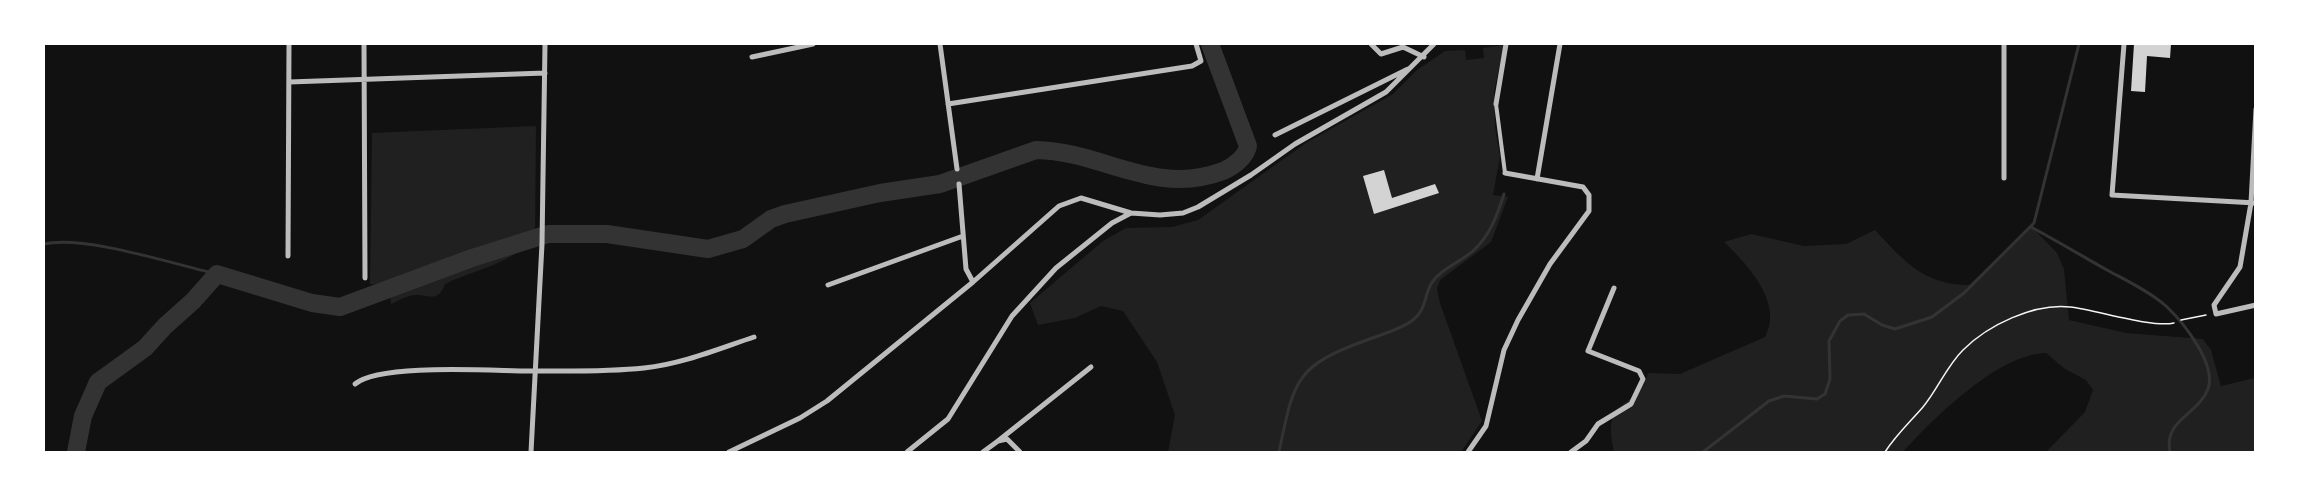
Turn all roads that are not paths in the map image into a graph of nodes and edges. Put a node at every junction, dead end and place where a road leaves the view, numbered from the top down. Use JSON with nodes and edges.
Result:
{"nodes":[{"id":1,"x":289,"y":44,"type":"edge"},
{"id":2,"x":364,"y":44,"type":"edge"},
{"id":3,"x":545,"y":44,"type":"edge"},
{"id":4,"x":813,"y":44,"type":"edge"},
{"id":5,"x":940,"y":44,"type":"edge"},
{"id":6,"x":1196,"y":44,"type":"edge"},
{"id":7,"x":1371,"y":44,"type":"edge"},
{"id":8,"x":1434,"y":44,"type":"edge"},
{"id":9,"x":1506,"y":44,"type":"edge"},
{"id":10,"x":1560,"y":44,"type":"edge"},
{"id":11,"x":2004,"y":44,"type":"edge"},
{"id":12,"x":2124,"y":44,"type":"edge"},
{"id":13,"x":752,"y":57,"type":"dead end"},
{"id":14,"x":1424,"y":57,"type":"junction"},
{"id":15,"x":1409,"y":69,"type":"junction"},
{"id":16,"x":545,"y":73,"type":"junction"},
{"id":17,"x":364,"y":80,"type":"junction"},
{"id":18,"x":289,"y":82,"type":"junction"},
{"id":19,"x":948,"y":104,"type":"junction"},
{"id":20,"x":1496,"y":104,"type":"joint"},
{"id":21,"x":2256,"y":109,"type":"edge"},
{"id":22,"x":1275,"y":135,"type":"dead end"},
{"id":23,"x":957,"y":169,"type":"dead end"},
{"id":24,"x":1505,"y":173,"type":"joint"},
{"id":25,"x":2004,"y":178,"type":"dead end"},
{"id":26,"x":1537,"y":179,"type":"junction"},
{"id":27,"x":959,"y":184,"type":"dead end"},
{"id":28,"x":2253,"y":203,"type":"edge"},
{"id":29,"x":1131,"y":213,"type":"junction"},
{"id":30,"x":963,"y":236,"type":"junction"},
{"id":31,"x":288,"y":256,"type":"dead end"},
{"id":32,"x":365,"y":278,"type":"dead end"},
{"id":33,"x":973,"y":282,"type":"junction"},
{"id":34,"x":828,"y":285,"type":"dead end"},
{"id":35,"x":1614,"y":288,"type":"dead end"},
{"id":36,"x":2256,"y":305,"type":"edge"},
{"id":37,"x":754,"y":337,"type":"dead end"},
{"id":38,"x":1091,"y":368,"type":"dead end"},
{"id":39,"x":534,"y":371,"type":"junction"},
{"id":40,"x":355,"y":384,"type":"dead end"},
{"id":41,"x":999,"y":441,"type":"junction"},
{"id":42,"x":1471,"y":451,"type":"edge"},
{"id":43,"x":531,"y":453,"type":"edge"},
{"id":44,"x":729,"y":453,"type":"edge"},
{"id":45,"x":907,"y":453,"type":"edge"},
{"id":46,"x":983,"y":453,"type":"edge"},
{"id":47,"x":1020,"y":453,"type":"edge"},
{"id":48,"x":1571,"y":453,"type":"edge"}],
"edges":[{"from":1,"to":18,"type":"street"},
{"from":2,"to":17,"type":"street"},
{"from":3,"to":16,"type":"street"},
{"from":4,"to":13,"type":"street"},
{"from":5,"to":19,"type":"street"},
{"from":6,"to":19,"type":"street"},
{"from":7,"to":14,"type":"street"},
{"from":8,"to":14,"type":"street"},
{"from":9,"to":20,"type":"street"},
{"from":10,"to":26,"type":"street"},
{"from":11,"to":25,"type":"street"},
{"from":12,"to":28,"type":"street"},
{"from":14,"to":15,"type":"street"},
{"from":15,"to":22,"type":"street"},
{"from":15,"to":29,"type":"street"},
{"from":16,"to":17,"type":"street"},
{"from":16,"to":39,"type":"street"},
{"from":17,"to":18,"type":"street"},
{"from":17,"to":32,"type":"street"},
{"from":18,"to":31,"type":"street"},
{"from":19,"to":23,"type":"street"},
{"from":20,"to":24,"type":"street"},
{"from":21,"to":28,"type":"street"},
{"from":24,"to":26,"type":"street"},
{"from":26,"to":42,"type":"street"},
{"from":27,"to":30,"type":"street"},
{"from":28,"to":36,"type":"street"},
{"from":29,"to":33,"type":"street"},
{"from":29,"to":45,"type":"street"},
{"from":30,"to":33,"type":"street"},
{"from":30,"to":34,"type":"street"},
{"from":33,"to":44,"type":"street"},
{"from":35,"to":48,"type":"street"},
{"from":37,"to":39,"type":"street"},
{"from":38,"to":41,"type":"street"},
{"from":39,"to":40,"type":"street"},
{"from":39,"to":43,"type":"street"},
{"from":41,"to":46,"type":"street"},
{"from":41,"to":47,"type":"street"}]}
